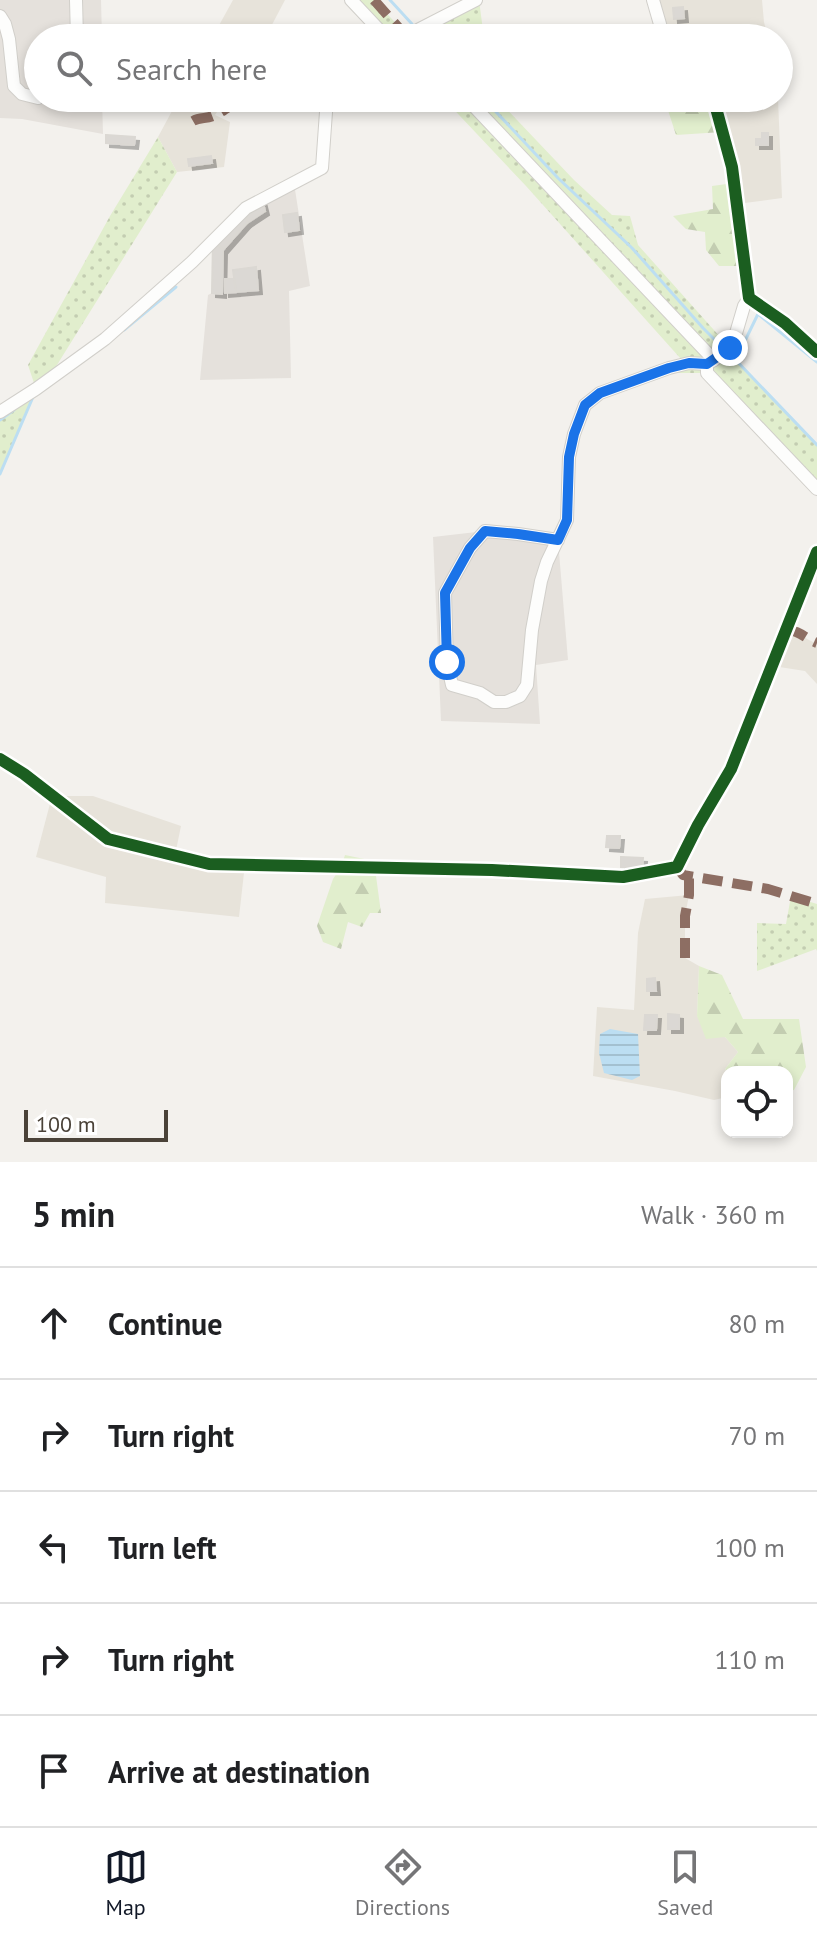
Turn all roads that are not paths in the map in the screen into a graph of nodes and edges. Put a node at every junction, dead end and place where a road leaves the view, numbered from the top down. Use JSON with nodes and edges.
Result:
{"nodes":[{"id":1,"x":76,"y":0,"type":"edge"},
{"id":2,"x":351,"y":0,"type":"edge"},
{"id":3,"x":476,"y":0,"type":"edge"},
{"id":4,"x":653,"y":0,"type":"edge"},
{"id":5,"x":0,"y":16,"type":"edge"},
{"id":6,"x":77,"y":24,"type":"edge"},
{"id":7,"x":374,"y":24,"type":"edge"},
{"id":8,"x":427,"y":24,"type":"edge"},
{"id":9,"x":660,"y":24,"type":"edge"},
{"id":10,"x":24,"y":94,"type":"edge"},
{"id":11,"x":326,"y":112,"type":"edge"},
{"id":12,"x":479,"y":112,"type":"edge"},
{"id":13,"x":717,"y":112,"type":"edge"},
{"id":14,"x":749,"y":298,"type":"junction"},
{"id":15,"x":817,"y":352,"type":"edge"},
{"id":16,"x":711,"y":362,"type":"junction"},
{"id":17,"x":0,"y":412,"type":"edge"},
{"id":18,"x":817,"y":489,"type":"edge"},
{"id":19,"x":558,"y":540,"type":"junction"},
{"id":20,"x":817,"y":552,"type":"edge"},
{"id":21,"x":0,"y":759,"type":"edge"}],
"edges":[{"from":1,"to":6,"type":"street"},
{"from":2,"to":7,"type":"street"},
{"from":3,"to":8,"type":"street"},
{"from":4,"to":9,"type":"street"},
{"from":5,"to":10,"type":"street"},
{"from":11,"to":17,"type":"street"},
{"from":12,"to":16,"type":"street"},
{"from":13,"to":14,"type":"street"},
{"from":14,"to":15,"type":"street"},
{"from":14,"to":16,"type":"street"},
{"from":16,"to":18,"type":"street"},
{"from":16,"to":19,"type":"street"},
{"from":19,"to":19,"type":"street"},
{"from":20,"to":21,"type":"street"}]}
